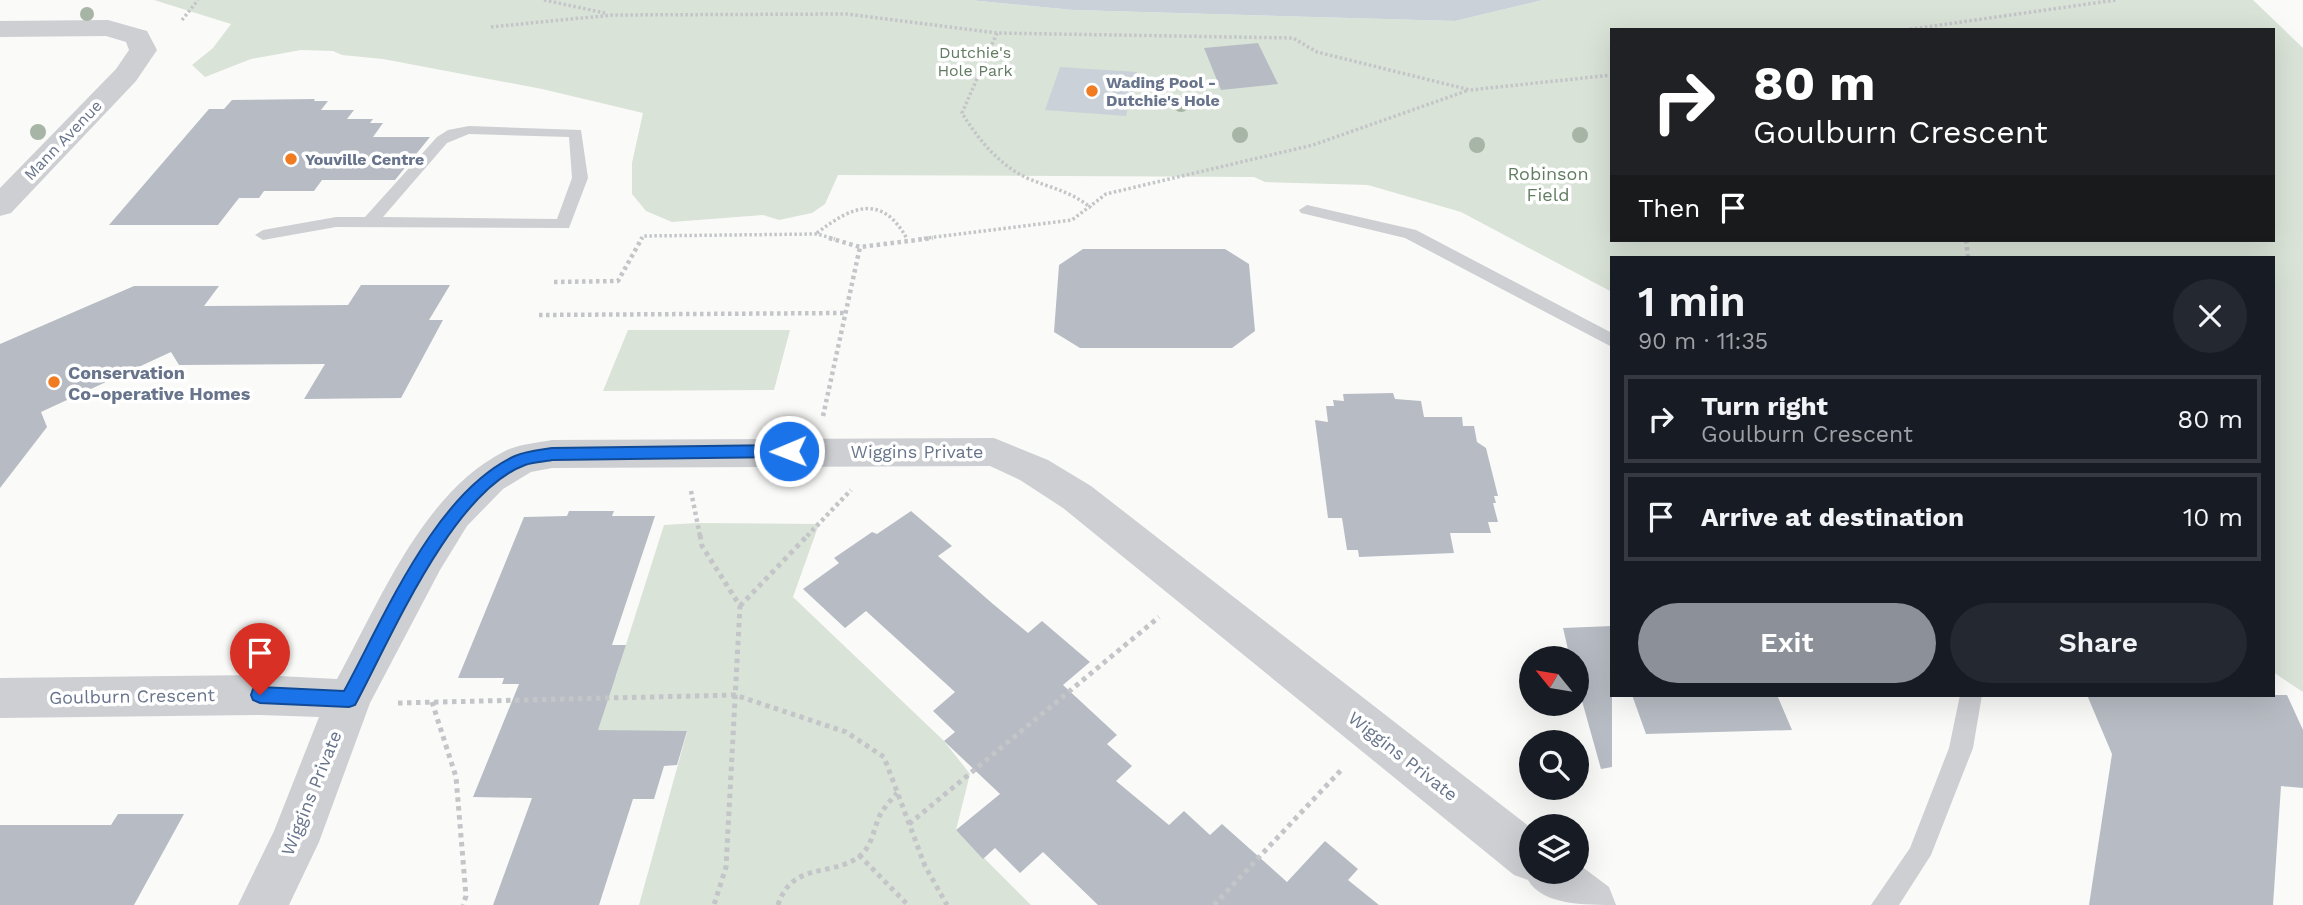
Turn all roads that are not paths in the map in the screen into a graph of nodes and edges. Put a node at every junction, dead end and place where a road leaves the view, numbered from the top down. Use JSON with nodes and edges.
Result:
{"nodes":[{"id":1,"x":0,"y":29,"type":"edge"},
{"id":2,"x":0,"y":206,"type":"edge"},
{"id":3,"x":1307,"y":210,"type":"dead end"},
{"id":4,"x":370,"y":222,"type":"junction"},
{"id":5,"x":262,"y":235,"type":"dead end"},
{"id":6,"x":1610,"y":340,"type":"edge"},
{"id":7,"x":1971,"y":697,"type":"edge"},
{"id":8,"x":0,"y":698,"type":"edge"},
{"id":9,"x":349,"y":699,"type":"junction"},
{"id":10,"x":1519,"y":848,"type":"edge"},
{"id":11,"x":1564,"y":884,"type":"edge"},
{"id":12,"x":263,"y":905,"type":"edge"},
{"id":13,"x":1591,"y":905,"type":"edge"},
{"id":14,"x":1884,"y":905,"type":"edge"}],
"edges":[{"from":1,"to":2,"type":"street","name":"Mann Avenue"},
{"from":3,"to":6,"type":"lane"},
{"from":4,"to":4,"type":"lane"},
{"from":4,"to":5,"type":"lane"},
{"from":7,"to":14,"type":"lane"},
{"from":8,"to":9,"type":"street","name":"Goulburn Crescent"},
{"from":9,"to":10,"type":"street","name":"Wiggins Private"},
{"from":9,"to":12,"type":"street","name":"Wiggins Private"},
{"from":11,"to":13,"type":"street"}]}
